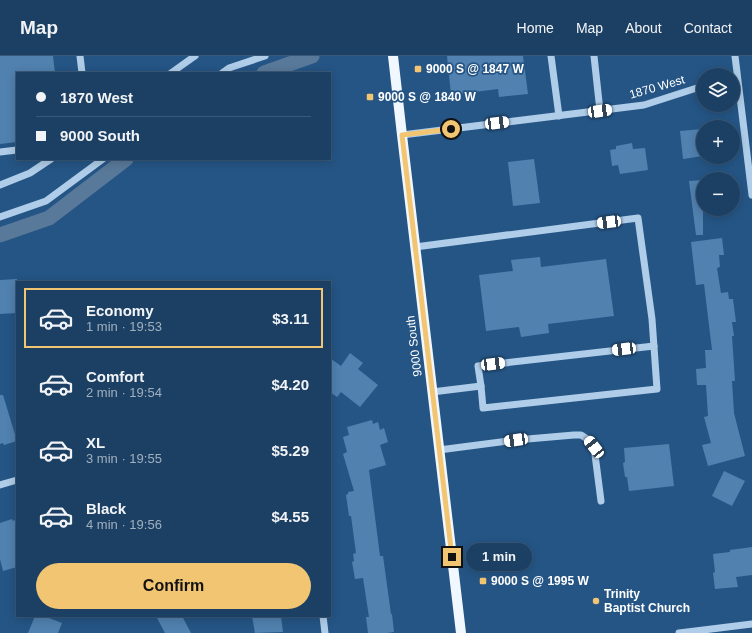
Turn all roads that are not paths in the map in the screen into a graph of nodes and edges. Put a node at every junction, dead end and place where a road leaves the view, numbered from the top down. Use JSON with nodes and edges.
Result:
{"nodes":[{"id":1,"x":80,"y":56,"type":"edge"},
{"id":2,"x":195,"y":56,"type":"edge"},
{"id":3,"x":265,"y":56,"type":"edge"},
{"id":4,"x":393,"y":56,"type":"edge"},
{"id":5,"x":551,"y":56,"type":"edge"},
{"id":6,"x":594,"y":56,"type":"edge"},
{"id":7,"x":735,"y":56,"type":"edge"},
{"id":8,"x":736,"y":68,"type":"edge"},
{"id":9,"x":82,"y":72,"type":"edge"},
{"id":10,"x":172,"y":72,"type":"edge"},
{"id":11,"x":223,"y":72,"type":"edge"},
{"id":12,"x":696,"y":88,"type":"edge"},
{"id":13,"x":740,"y":109,"type":"edge"},
{"id":14,"x":600,"y":111,"type":"junction"},
{"id":15,"x":559,"y":116,"type":"junction"},
{"id":16,"x":402,"y":135,"type":"junction"},
{"id":17,"x":16,"y":150,"type":"edge"},
{"id":18,"x":0,"y":152,"type":"edge"},
{"id":19,"x":50,"y":160,"type":"edge"},
{"id":20,"x":102,"y":160,"type":"edge"},
{"id":21,"x":0,"y":185,"type":"edge"},
{"id":22,"x":752,"y":195,"type":"edge"},
{"id":23,"x":0,"y":217,"type":"edge"},
{"id":24,"x":415,"y":247,"type":"junction"},
{"id":25,"x":654,"y":346,"type":"junction"},
{"id":26,"x":481,"y":386,"type":"junction"},
{"id":27,"x":432,"y":392,"type":"junction"},
{"id":28,"x":440,"y":450,"type":"junction"},
{"id":29,"x":16,"y":480,"type":"edge"},
{"id":30,"x":0,"y":485,"type":"edge"},
{"id":31,"x":601,"y":501,"type":"dead end"},
{"id":32,"x":323,"y":617,"type":"edge"},
{"id":33,"x":752,"y":624,"type":"edge"},
{"id":34,"x":728,"y":630,"type":"edge"},
{"id":35,"x":325,"y":633,"type":"edge"},
{"id":36,"x":461,"y":633,"type":"edge"},
{"id":37,"x":679,"y":633,"type":"edge"}],
"edges":[{"from":1,"to":9,"type":"street"},
{"from":2,"to":10,"type":"street"},
{"from":3,"to":11,"type":"street"},
{"from":4,"to":16,"type":"main road","name":"9000 South"},
{"from":5,"to":15,"type":"street"},
{"from":6,"to":14,"type":"street"},
{"from":7,"to":8,"type":"street"},
{"from":12,"to":14,"type":"street","name":"1870 West"},
{"from":13,"to":22,"type":"street"},
{"from":14,"to":15,"type":"street","name":"1870 West"},
{"from":15,"to":16,"type":"street","name":"1870 West"},
{"from":16,"to":24,"type":"main road","name":"9000 South"},
{"from":17,"to":18,"type":"street"},
{"from":19,"to":21,"type":"street"},
{"from":20,"to":23,"type":"street"},
{"from":24,"to":25,"type":"street"},
{"from":24,"to":27,"type":"main road","name":"9000 South"},
{"from":25,"to":26,"type":"street"},
{"from":25,"to":26,"type":"street"},
{"from":26,"to":27,"type":"street"},
{"from":27,"to":28,"type":"main road","name":"9000 South"},
{"from":28,"to":31,"type":"street"},
{"from":28,"to":36,"type":"main road","name":"9000 South"},
{"from":29,"to":30,"type":"street"},
{"from":32,"to":35,"type":"street"},
{"from":33,"to":34,"type":"street"},
{"from":34,"to":37,"type":"street"}]}
